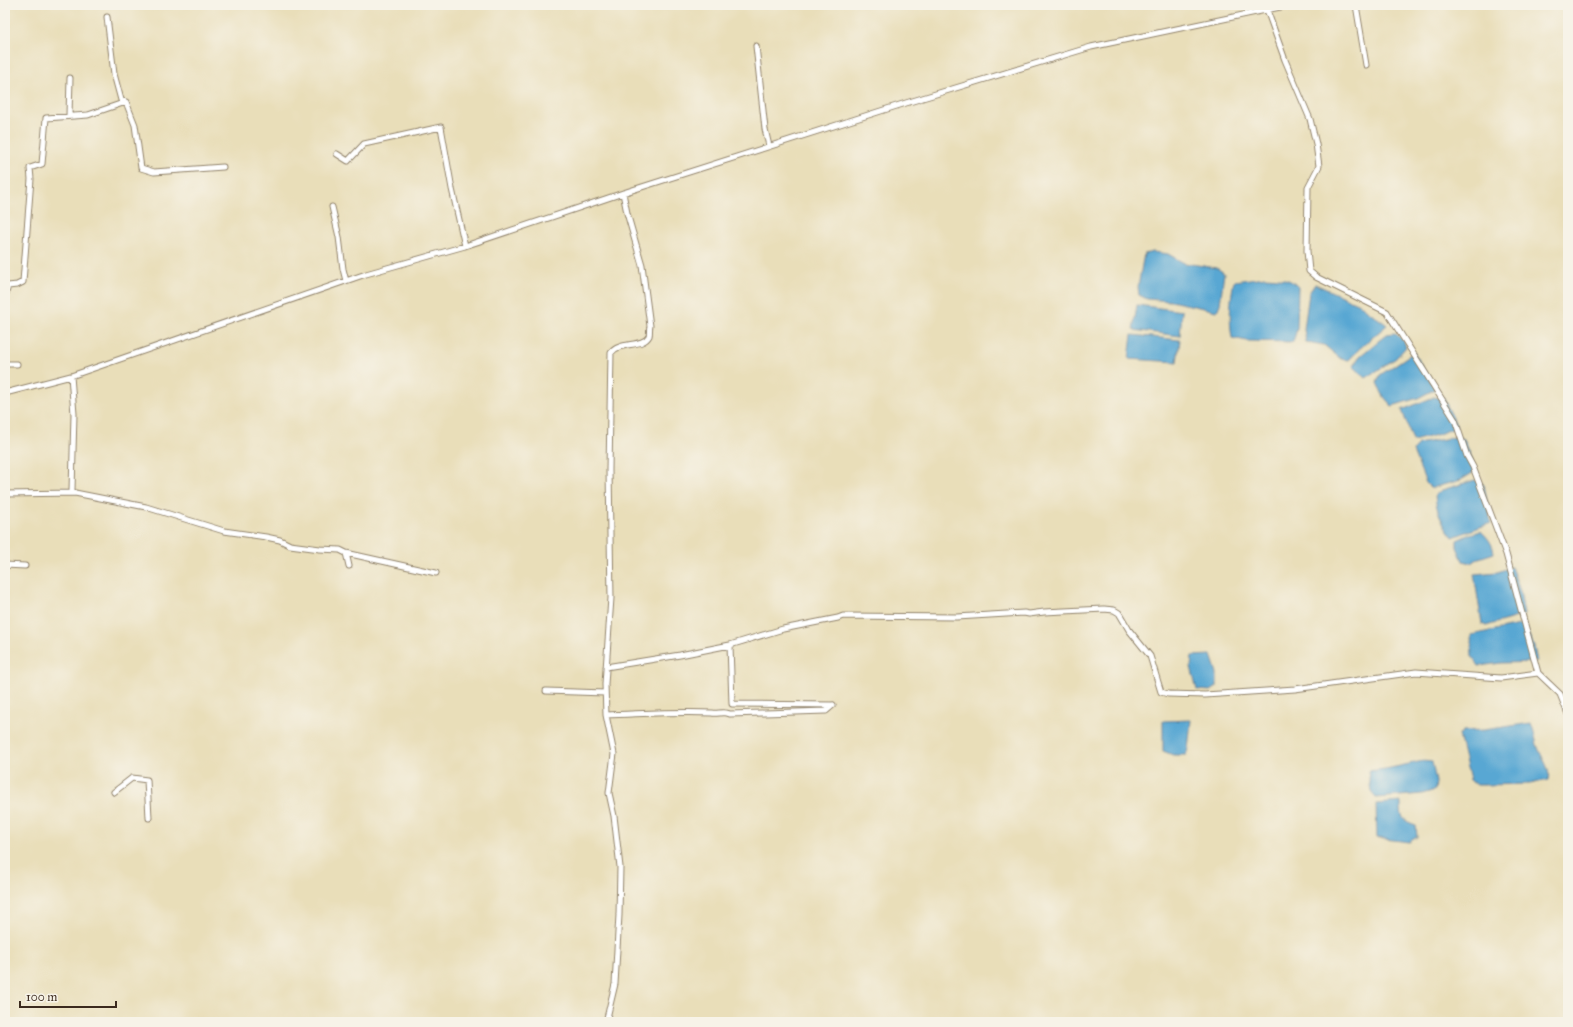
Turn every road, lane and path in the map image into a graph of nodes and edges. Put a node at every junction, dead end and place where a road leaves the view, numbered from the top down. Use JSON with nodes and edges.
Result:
{"nodes":[{"id":1,"x":1290,"y":5,"type":"edge"},
{"id":2,"x":1356,"y":5,"type":"edge"},
{"id":3,"x":1267,"y":10,"type":"junction"},
{"id":4,"x":107,"y":17,"type":"dead end"},
{"id":5,"x":756,"y":46,"type":"dead end"},
{"id":6,"x":1366,"y":65,"type":"dead end"},
{"id":7,"x":70,"y":78,"type":"dead end"},
{"id":8,"x":126,"y":102,"type":"junction"},
{"id":9,"x":69,"y":115,"type":"junction"},
{"id":10,"x":769,"y":146,"type":"junction"},
{"id":11,"x":337,"y":154,"type":"dead end"},
{"id":12,"x":223,"y":167,"type":"dead end"},
{"id":13,"x":623,"y":192,"type":"junction"},
{"id":14,"x":332,"y":207,"type":"dead end"},
{"id":15,"x":465,"y":246,"type":"junction"},
{"id":16,"x":346,"y":281,"type":"junction"},
{"id":17,"x":5,"y":296,"type":"edge"},
{"id":18,"x":5,"y":364,"type":"edge"},
{"id":19,"x":17,"y":364,"type":"dead end"},
{"id":20,"x":70,"y":376,"type":"junction"},
{"id":21,"x":5,"y":392,"type":"edge"},
{"id":22,"x":75,"y":493,"type":"junction"},
{"id":23,"x":5,"y":494,"type":"edge"},
{"id":24,"x":346,"y":553,"type":"junction"},
{"id":25,"x":5,"y":565,"type":"edge"},
{"id":26,"x":25,"y":566,"type":"dead end"},
{"id":27,"x":349,"y":566,"type":"dead end"},
{"id":28,"x":436,"y":573,"type":"dead end"},
{"id":29,"x":730,"y":645,"type":"junction"},
{"id":30,"x":606,"y":667,"type":"junction"},
{"id":31,"x":1538,"y":673,"type":"junction"},
{"id":32,"x":546,"y":691,"type":"dead end"},
{"id":33,"x":605,"y":693,"type":"junction"},
{"id":34,"x":1568,"y":714,"type":"edge"},
{"id":35,"x":606,"y":715,"type":"junction"},
{"id":36,"x":114,"y":792,"type":"dead end"},
{"id":37,"x":149,"y":818,"type":"dead end"},
{"id":38,"x":606,"y":1022,"type":"edge"}],
"edges":[{"from":1,"to":3,"type":"street"},
{"from":2,"to":6,"type":"street"},
{"from":3,"to":10,"type":"street"},
{"from":3,"to":31,"type":"street"},
{"from":4,"to":8,"type":"street"},
{"from":5,"to":10,"type":"street"},
{"from":7,"to":9,"type":"street"},
{"from":8,"to":9,"type":"street"},
{"from":8,"to":12,"type":"street"},
{"from":9,"to":17,"type":"street"},
{"from":10,"to":13,"type":"street"},
{"from":11,"to":15,"type":"street"},
{"from":13,"to":15,"type":"street"},
{"from":13,"to":30,"type":"street"},
{"from":14,"to":16,"type":"street"},
{"from":15,"to":16,"type":"street"},
{"from":16,"to":20,"type":"street"},
{"from":18,"to":19,"type":"street"},
{"from":20,"to":21,"type":"street"},
{"from":20,"to":22,"type":"street"},
{"from":22,"to":23,"type":"street"},
{"from":22,"to":24,"type":"street"},
{"from":24,"to":27,"type":"street"},
{"from":24,"to":28,"type":"street"},
{"from":25,"to":26,"type":"street"},
{"from":29,"to":30,"type":"street"},
{"from":29,"to":31,"type":"street"},
{"from":29,"to":35,"type":"street"},
{"from":30,"to":33,"type":"street"},
{"from":31,"to":34,"type":"street"},
{"from":32,"to":33,"type":"street"},
{"from":33,"to":35,"type":"street"},
{"from":35,"to":38,"type":"street"},
{"from":36,"to":37,"type":"street"}]}
